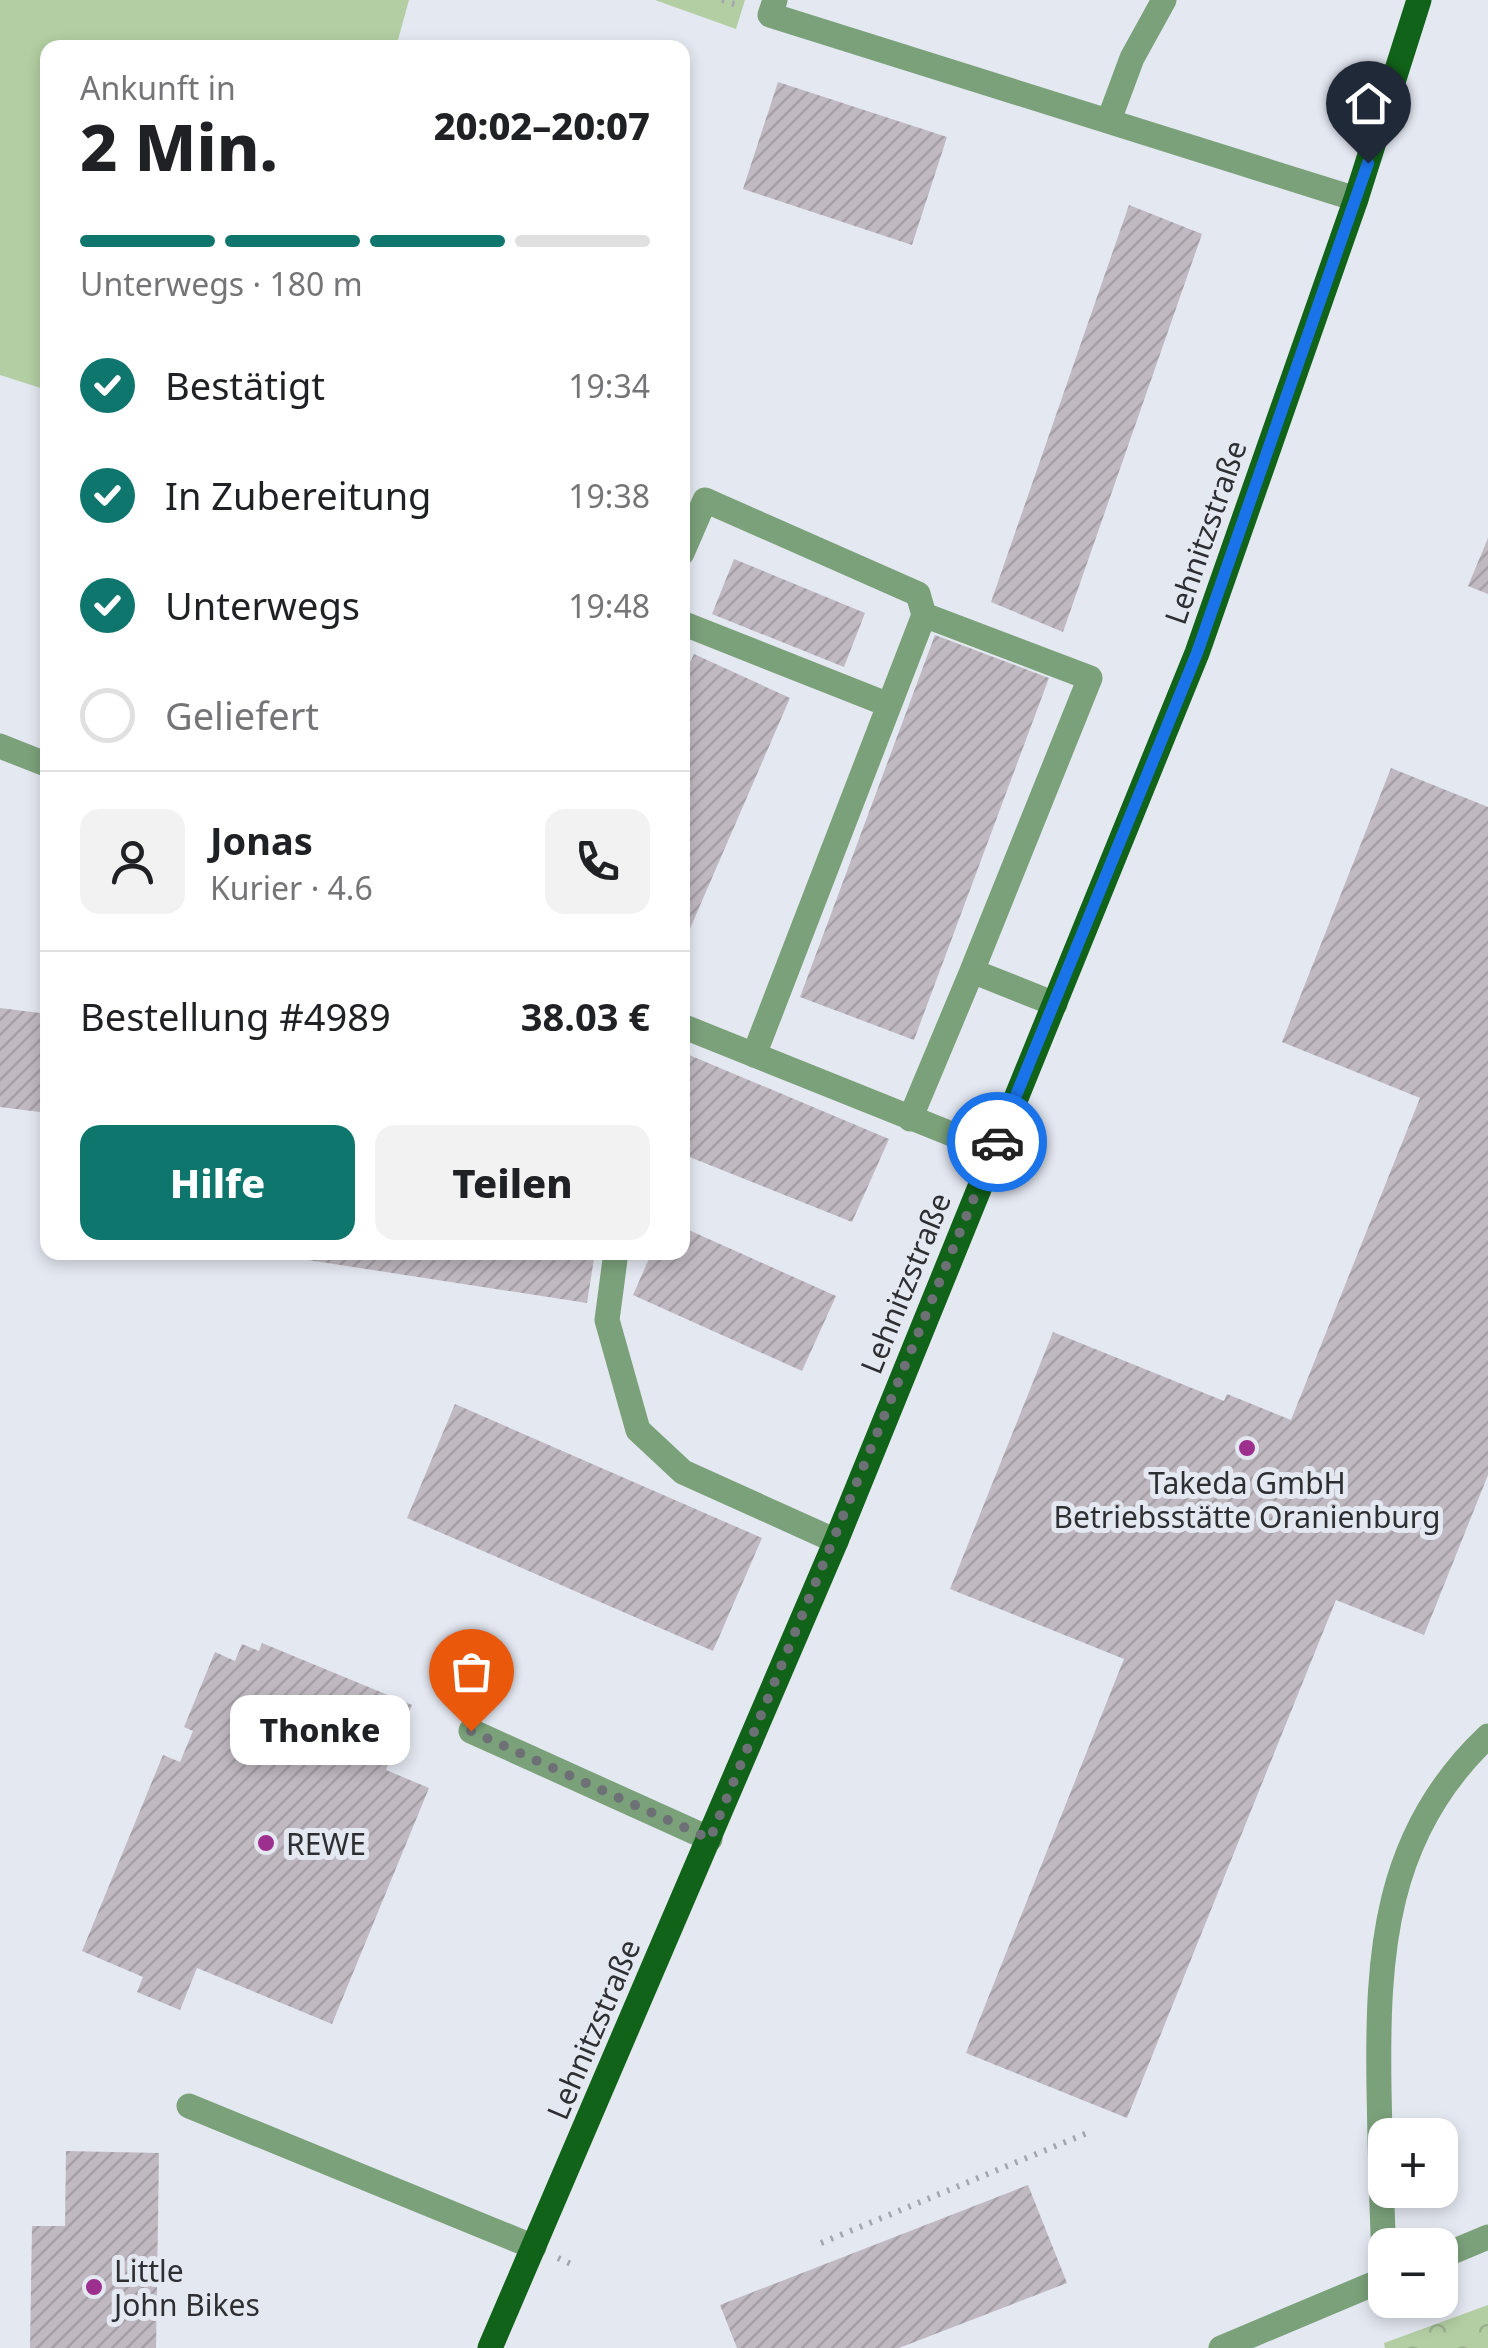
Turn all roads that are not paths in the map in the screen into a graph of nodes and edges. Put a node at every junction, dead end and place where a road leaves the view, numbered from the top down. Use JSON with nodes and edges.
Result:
{"nodes":[{"id":1,"x":775,"y":0,"type":"edge"},
{"id":2,"x":1164,"y":0,"type":"edge"},
{"id":3,"x":1419,"y":0,"type":"edge"},
{"id":4,"x":1109,"y":120,"type":"junction"},
{"id":5,"x":1356,"y":198,"type":"junction"},
{"id":6,"x":690,"y":534,"type":"edge"},
{"id":7,"x":924,"y":615,"type":"junction"},
{"id":8,"x":690,"y":626,"type":"edge"},
{"id":9,"x":889,"y":705,"type":"junction"},
{"id":10,"x":0,"y":746,"type":"edge"},
{"id":11,"x":40,"y":762,"type":"edge"},
{"id":12,"x":972,"y":971,"type":"junction"},
{"id":13,"x":1055,"y":1004,"type":"junction"},
{"id":14,"x":690,"y":1029,"type":"edge"},
{"id":15,"x":754,"y":1056,"type":"junction"},
{"id":16,"x":910,"y":1118,"type":"junction"},
{"id":17,"x":994,"y":1151,"type":"junction"},
{"id":18,"x":615,"y":1260,"type":"edge"},
{"id":19,"x":836,"y":1540,"type":"junction"},
{"id":20,"x":471,"y":1731,"type":"dead end"},
{"id":21,"x":1488,"y":1736,"type":"edge"},
{"id":22,"x":710,"y":1839,"type":"junction"},
{"id":23,"x":189,"y":2106,"type":"dead end"},
{"id":24,"x":1384,"y":2228,"type":"edge"},
{"id":25,"x":1488,"y":2237,"type":"edge"},
{"id":26,"x":534,"y":2247,"type":"junction"},
{"id":27,"x":1458,"y":2249,"type":"edge"},
{"id":28,"x":1368,"y":2286,"type":"edge"},
{"id":29,"x":490,"y":2348,"type":"edge"},
{"id":30,"x":1221,"y":2348,"type":"edge"}],
"edges":[{"from":1,"to":4,"type":"street"},
{"from":2,"to":4,"type":"street"},
{"from":3,"to":5,"type":"main road","name":"Lehnitzstraße"},
{"from":4,"to":5,"type":"street"},
{"from":5,"to":13,"type":"main road","name":"Lehnitzstraße"},
{"from":6,"to":7,"type":"street"},
{"from":7,"to":9,"type":"street"},
{"from":7,"to":12,"type":"street"},
{"from":8,"to":9,"type":"street"},
{"from":9,"to":15,"type":"street"},
{"from":10,"to":11,"type":"street"},
{"from":12,"to":13,"type":"street"},
{"from":12,"to":16,"type":"street"},
{"from":13,"to":17,"type":"main road","name":"Lehnitzstraße"},
{"from":14,"to":15,"type":"street"},
{"from":15,"to":16,"type":"street"},
{"from":16,"to":17,"type":"street"},
{"from":17,"to":19,"type":"main road","name":"Lehnitzstraße"},
{"from":18,"to":19,"type":"street"},
{"from":19,"to":22,"type":"main road","name":"Lehnitzstraße"},
{"from":20,"to":22,"type":"street"},
{"from":21,"to":24,"type":"street"},
{"from":22,"to":26,"type":"main road","name":"Lehnitzstraße"},
{"from":23,"to":26,"type":"street"},
{"from":25,"to":27,"type":"street"},
{"from":26,"to":29,"type":"main road","name":"Lehnitzstraße"},
{"from":28,"to":30,"type":"street"}]}
